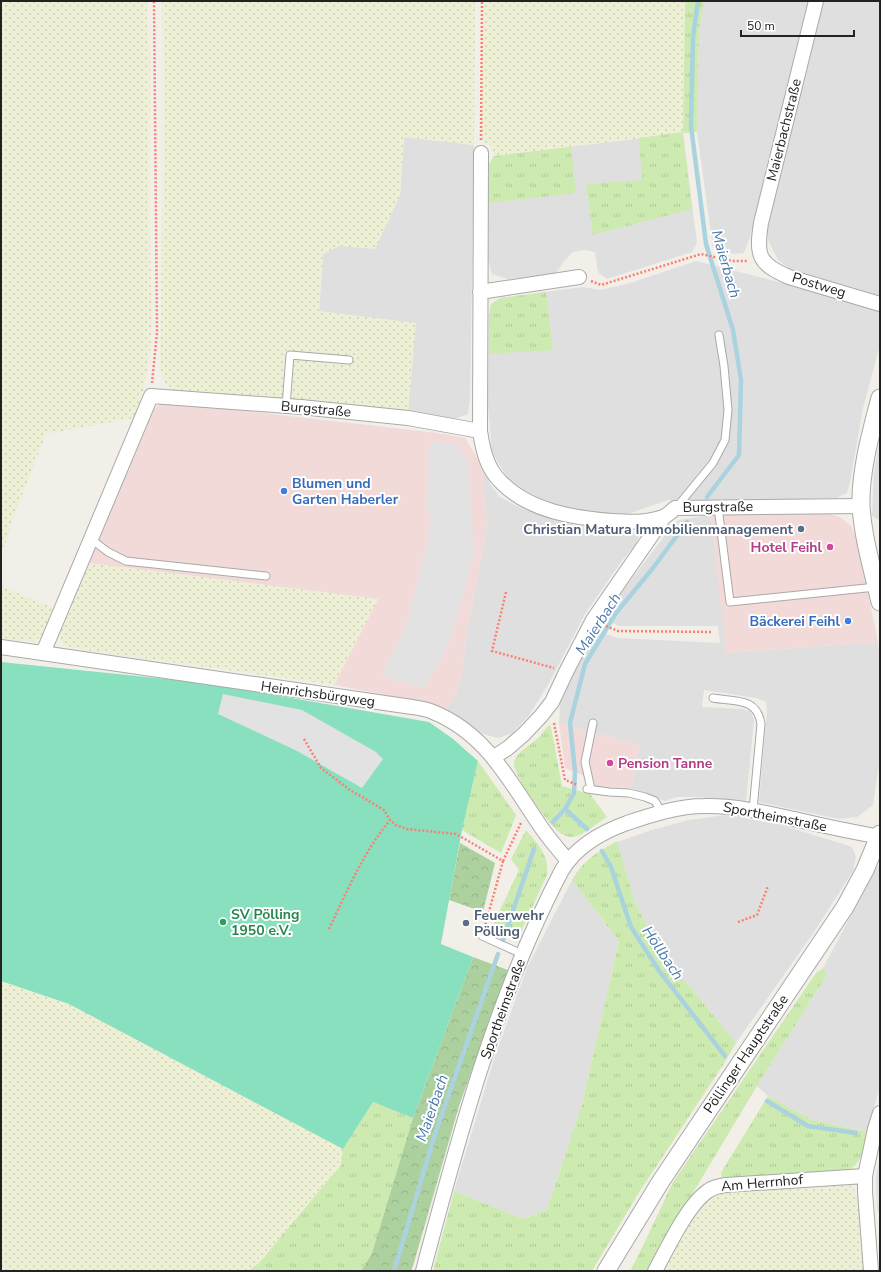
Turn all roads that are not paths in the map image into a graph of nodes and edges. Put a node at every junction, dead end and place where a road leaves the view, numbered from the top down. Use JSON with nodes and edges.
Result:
{"nodes":[{"id":1,"x":816,"y":1,"type":"edge"},
{"id":2,"x":481,"y":153,"type":"road end"},
{"id":3,"x":762,"y":259,"type":"joint"},
{"id":4,"x":579,"y":277,"type":"road end"},
{"id":5,"x":480,"y":292,"type":"junction"},
{"id":6,"x":880,"y":304,"type":"edge"},
{"id":7,"x":719,"y":335,"type":"dead end"},
{"id":8,"x":349,"y":360,"type":"dead end"},
{"id":9,"x":880,"y":398,"type":"edge"},
{"id":10,"x":286,"y":406,"type":"junction"},
{"id":11,"x":480,"y":431,"type":"junction"},
{"id":12,"x":861,"y":506,"type":"junction"},
{"id":13,"x":718,"y":507,"type":"junction"},
{"id":14,"x":670,"y":512,"type":"junction"},
{"id":15,"x":91,"y":539,"type":"junction"},
{"id":16,"x":266,"y":576,"type":"dead end"},
{"id":17,"x":878,"y":595,"type":"edge"},
{"id":18,"x":1,"y":647,"type":"edge"},
{"id":19,"x":43,"y":653,"type":"junction"},
{"id":20,"x":712,"y":698,"type":"dead end"},
{"id":21,"x":593,"y":723,"type":"dead end"},
{"id":22,"x":494,"y":757,"type":"junction"},
{"id":23,"x":753,"y":810,"type":"junction"},
{"id":24,"x":662,"y":813,"type":"junction"},
{"id":25,"x":880,"y":836,"type":"edge"},
{"id":26,"x":568,"y":860,"type":"junction"},
{"id":27,"x":482,"y":936,"type":"road end"},
{"id":28,"x":522,"y":954,"type":"junction"},
{"id":29,"x":880,"y":1113,"type":"edge"},
{"id":30,"x":865,"y":1176,"type":"junction"},
{"id":31,"x":423,"y":1271,"type":"edge"},
{"id":32,"x":606,"y":1271,"type":"edge"},
{"id":33,"x":655,"y":1271,"type":"edge"},
{"id":34,"x":871,"y":1271,"type":"edge"}],
"edges":[{"from":1,"to":3,"type":"street","name":"Maierbachstraße"},
{"from":2,"to":5,"type":"street","name":"Burgstraße"},
{"from":3,"to":6,"type":"street","name":"Postweg"},
{"from":4,"to":5,"type":"street"},
{"from":5,"to":11,"type":"street","name":"Burgstraße"},
{"from":7,"to":14,"type":"lane"},
{"from":8,"to":10,"type":"lane"},
{"from":9,"to":12,"type":"street"},
{"from":10,"to":11,"type":"street","name":"Burgstraße"},
{"from":10,"to":15,"type":"street","name":"Burgstraße"},
{"from":11,"to":14,"type":"street","name":"Burgstraße"},
{"from":12,"to":13,"type":"street","name":"Burgstraße"},
{"from":12,"to":17,"type":"street"},
{"from":13,"to":14,"type":"street","name":"Burgstraße"},
{"from":13,"to":17,"type":"lane"},
{"from":14,"to":22,"type":"street"},
{"from":15,"to":16,"type":"lane"},
{"from":15,"to":19,"type":"street"},
{"from":18,"to":19,"type":"street","name":"Heinrichsbürgweg"},
{"from":19,"to":22,"type":"street","name":"Heinrichsbürgweg"},
{"from":20,"to":23,"type":"lane"},
{"from":21,"to":24,"type":"lane"},
{"from":22,"to":26,"type":"street","name":"Heinrichsbürgweg"},
{"from":23,"to":24,"type":"street","name":"Sportheimstraße"},
{"from":23,"to":25,"type":"street","name":"Sportheimstraße"},
{"from":24,"to":26,"type":"street","name":"Sportheimstraße"},
{"from":25,"to":32,"type":"street","name":"Pöllinger Hauptstraße"},
{"from":26,"to":28,"type":"street","name":"Sportheimstraße"},
{"from":27,"to":28,"type":"lane"},
{"from":28,"to":31,"type":"street","name":"Sportheimstraße"},
{"from":29,"to":30,"type":"street"},
{"from":30,"to":33,"type":"street","name":"Am Herrnhof"},
{"from":30,"to":34,"type":"street"}]}
